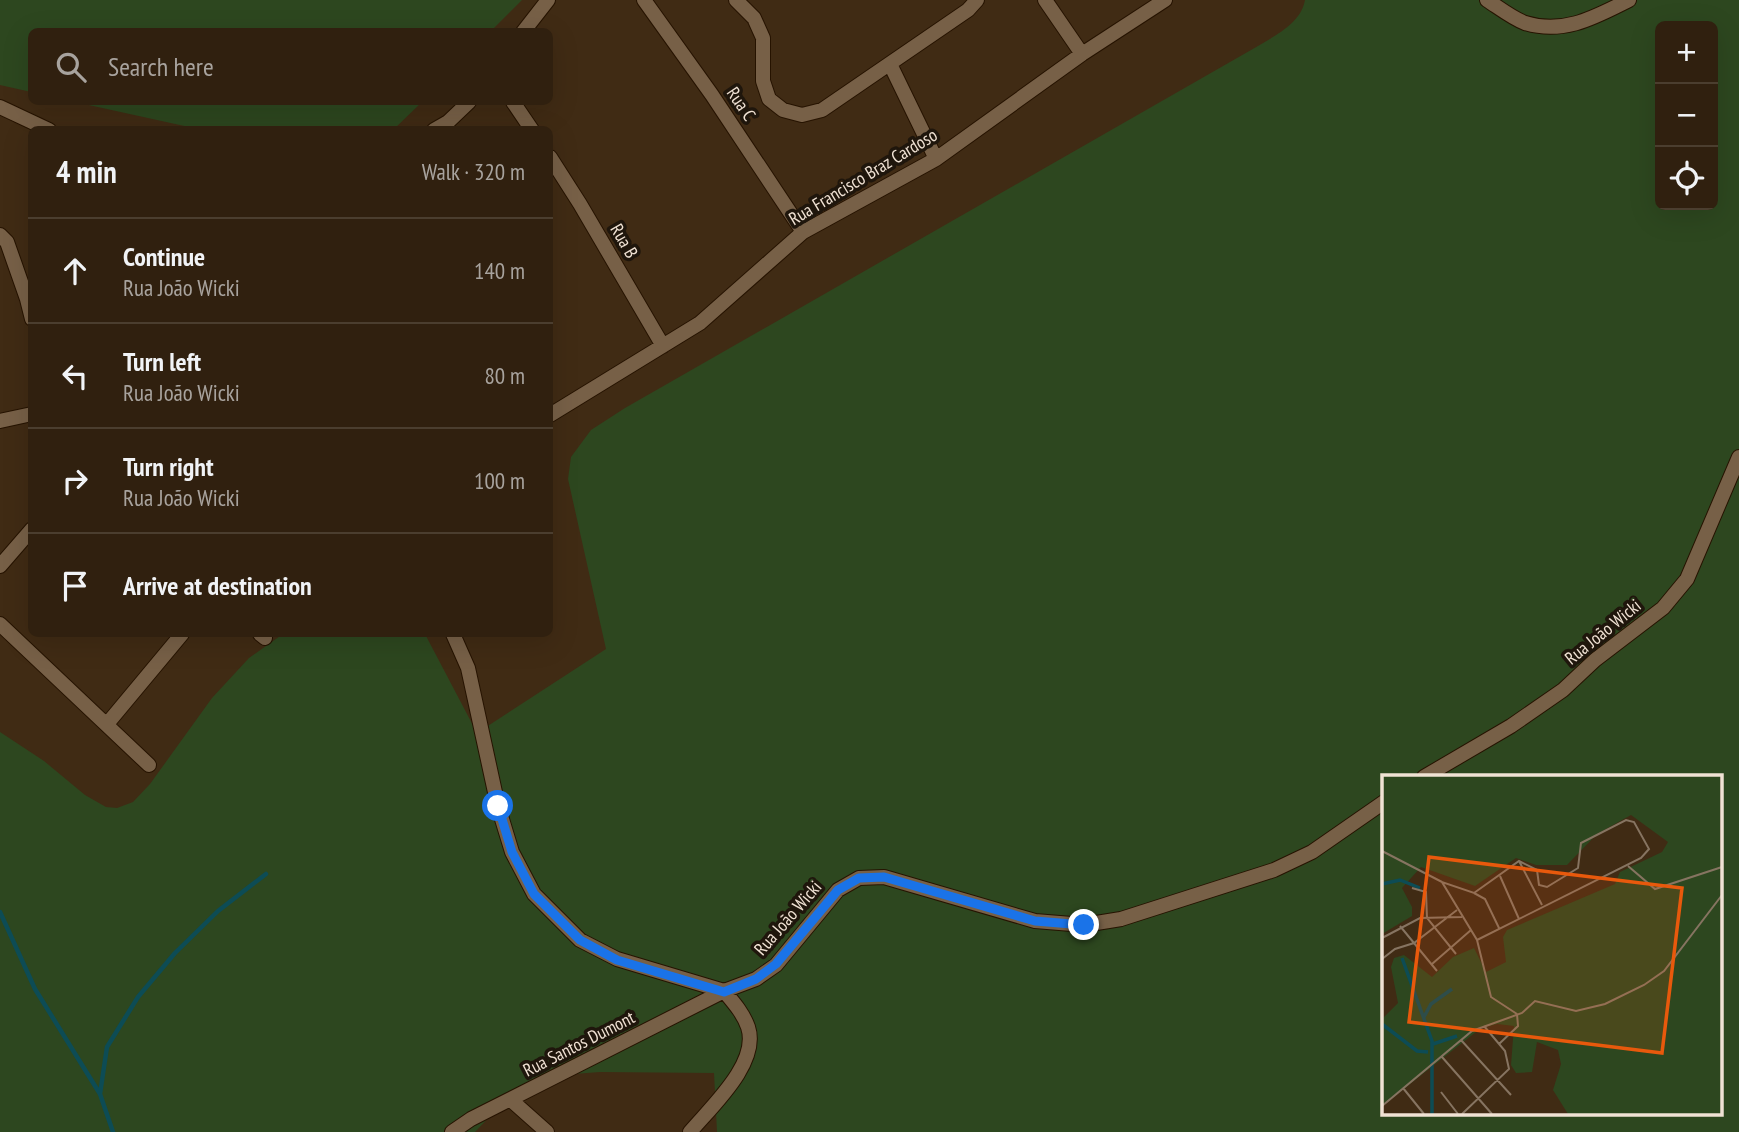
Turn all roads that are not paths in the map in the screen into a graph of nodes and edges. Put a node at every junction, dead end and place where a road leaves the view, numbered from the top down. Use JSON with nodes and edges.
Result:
{"nodes":[{"id":1,"x":548,"y":0,"type":"edge"},
{"id":2,"x":644,"y":0,"type":"edge"},
{"id":3,"x":736,"y":0,"type":"edge"},
{"id":4,"x":977,"y":0,"type":"edge"},
{"id":5,"x":1045,"y":0,"type":"edge"},
{"id":6,"x":1165,"y":0,"type":"edge"},
{"id":7,"x":1487,"y":0,"type":"edge"},
{"id":8,"x":1629,"y":0,"type":"edge"},
{"id":9,"x":526,"y":28,"type":"edge"},
{"id":10,"x":1082,"y":54,"type":"junction"},
{"id":11,"x":890,"y":64,"type":"junction"},
{"id":12,"x":467,"y":105,"type":"edge"},
{"id":13,"x":515,"y":105,"type":"edge"},
{"id":14,"x":0,"y":107,"type":"edge"},
{"id":15,"x":40,"y":126,"type":"edge"},
{"id":16,"x":441,"y":126,"type":"edge"},
{"id":17,"x":529,"y":126,"type":"edge"},
{"id":18,"x":936,"y":159,"type":"junction"},
{"id":19,"x":553,"y":162,"type":"edge"},
{"id":20,"x":803,"y":232,"type":"junction"},
{"id":21,"x":0,"y":235,"type":"edge"},
{"id":22,"x":28,"y":303,"type":"edge"},
{"id":23,"x":663,"y":346,"type":"junction"},
{"id":24,"x":553,"y":413,"type":"edge"},
{"id":25,"x":28,"y":415,"type":"edge"},
{"id":26,"x":0,"y":421,"type":"edge"},
{"id":27,"x":1739,"y":457,"type":"edge"},
{"id":28,"x":28,"y":534,"type":"edge"},
{"id":29,"x":0,"y":566,"type":"edge"},
{"id":30,"x":0,"y":624,"type":"edge"},
{"id":31,"x":180,"y":637,"type":"edge"},
{"id":32,"x":454,"y":637,"type":"edge"},
{"id":33,"x":107,"y":724,"type":"junction"},
{"id":34,"x":149,"y":765,"type":"dead end"},
{"id":35,"x":1427,"y":775,"type":"edge"},
{"id":36,"x":1382,"y":803,"type":"edge"},
{"id":37,"x":724,"y":992,"type":"junction"},
{"id":38,"x":511,"y":1100,"type":"junction"},
{"id":39,"x":452,"y":1132,"type":"edge"},
{"id":40,"x":547,"y":1132,"type":"edge"},
{"id":41,"x":690,"y":1132,"type":"edge"}],
"edges":[{"from":1,"to":9,"type":"street"},
{"from":2,"to":20,"type":"street","name":"Rua C"},
{"from":3,"to":11,"type":"street"},
{"from":4,"to":11,"type":"street"},
{"from":5,"to":10,"type":"street"},
{"from":6,"to":10,"type":"street","name":"Rua Francisco Braz Cardoso"},
{"from":7,"to":8,"type":"street"},
{"from":10,"to":18,"type":"street","name":"Rua Francisco Braz Cardoso"},
{"from":11,"to":18,"type":"street"},
{"from":12,"to":16,"type":"street"},
{"from":13,"to":17,"type":"street"},
{"from":14,"to":15,"type":"street"},
{"from":18,"to":20,"type":"street","name":"Rua Francisco Braz Cardoso"},
{"from":19,"to":23,"type":"street","name":"Rua B"},
{"from":20,"to":23,"type":"street","name":"Rua Francisco Braz Cardoso"},
{"from":21,"to":22,"type":"street"},
{"from":23,"to":24,"type":"street","name":"Rua Francisco Braz Cardoso"},
{"from":25,"to":26,"type":"street"},
{"from":27,"to":35,"type":"street","name":"Rua João Wicki"},
{"from":28,"to":29,"type":"street"},
{"from":30,"to":33,"type":"street"},
{"from":31,"to":33,"type":"street"},
{"from":32,"to":37,"type":"street"},
{"from":33,"to":34,"type":"street"},
{"from":36,"to":37,"type":"street","name":"Rua João Wicki"},
{"from":37,"to":38,"type":"street","name":"Rua Santos Dumont"},
{"from":37,"to":41,"type":"street"},
{"from":38,"to":39,"type":"street","name":"Rua Santos Dumont"},
{"from":38,"to":40,"type":"street"}]}
